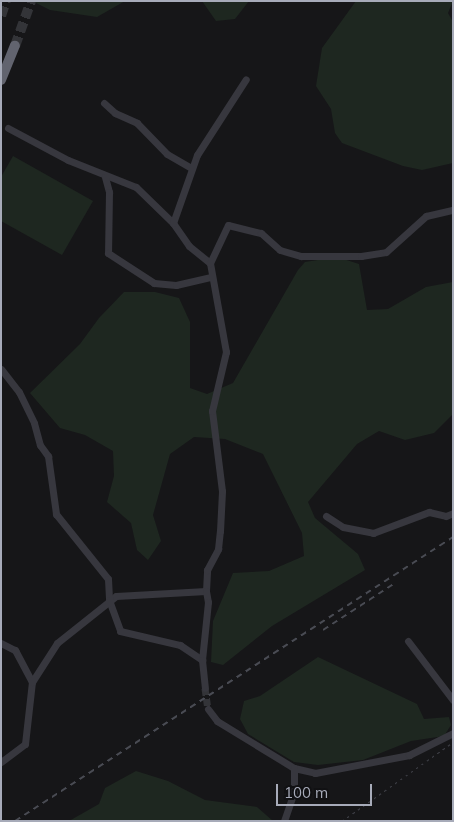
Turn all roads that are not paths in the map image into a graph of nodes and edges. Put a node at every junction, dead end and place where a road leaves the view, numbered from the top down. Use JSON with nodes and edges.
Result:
{"nodes":[{"id":1,"x":15,"y":46,"type":"tunnel mouth"},
{"id":2,"x":246,"y":79,"type":"dead end"},
{"id":3,"x":1,"y":80,"type":"edge"},
{"id":4,"x":104,"y":103,"type":"dead end"},
{"id":5,"x":8,"y":128,"type":"dead end"},
{"id":6,"x":191,"y":168,"type":"junction"},
{"id":7,"x":105,"y":177,"type":"junction"},
{"id":8,"x":453,"y":210,"type":"edge"},
{"id":9,"x":173,"y":222,"type":"junction"},
{"id":10,"x":210,"y":263,"type":"junction"},
{"id":11,"x":211,"y":277,"type":"junction"},
{"id":12,"x":1,"y":369,"type":"edge"},
{"id":13,"x":453,"y":513,"type":"edge"},
{"id":14,"x":326,"y":516,"type":"dead end"},
{"id":15,"x":206,"y":591,"type":"junction"},
{"id":16,"x":109,"y":600,"type":"junction"},
{"id":17,"x":408,"y":641,"type":"dead end"},
{"id":18,"x":1,"y":643,"type":"edge"},
{"id":19,"x":202,"y":660,"type":"junction"},
{"id":20,"x":32,"y":682,"type":"junction"},
{"id":21,"x":205,"y":688,"type":"tunnel mouth"},
{"id":22,"x":453,"y":700,"type":"edge"},
{"id":23,"x":208,"y":709,"type":"tunnel mouth"},
{"id":24,"x":453,"y":733,"type":"edge"},
{"id":25,"x":1,"y":762,"type":"edge"},
{"id":26,"x":294,"y":768,"type":"junction"},
{"id":27,"x":284,"y":821,"type":"edge"}],
"edges":[{"from":1,"to":3,"type":"highway"},
{"from":2,"to":6,"type":"street"},
{"from":4,"to":6,"type":"street"},
{"from":5,"to":7,"type":"street"},
{"from":6,"to":9,"type":"street"},
{"from":7,"to":9,"type":"street"},
{"from":7,"to":11,"type":"street"},
{"from":8,"to":10,"type":"street"},
{"from":9,"to":10,"type":"street"},
{"from":10,"to":11,"type":"street"},
{"from":11,"to":15,"type":"street"},
{"from":12,"to":16,"type":"street"},
{"from":13,"to":14,"type":"street"},
{"from":15,"to":16,"type":"street"},
{"from":15,"to":19,"type":"street"},
{"from":16,"to":19,"type":"street"},
{"from":16,"to":20,"type":"street"},
{"from":17,"to":22,"type":"street"},
{"from":18,"to":20,"type":"street"},
{"from":19,"to":21,"type":"street"},
{"from":20,"to":25,"type":"street"},
{"from":23,"to":26,"type":"street"},
{"from":24,"to":26,"type":"street"},
{"from":26,"to":27,"type":"street"}]}
